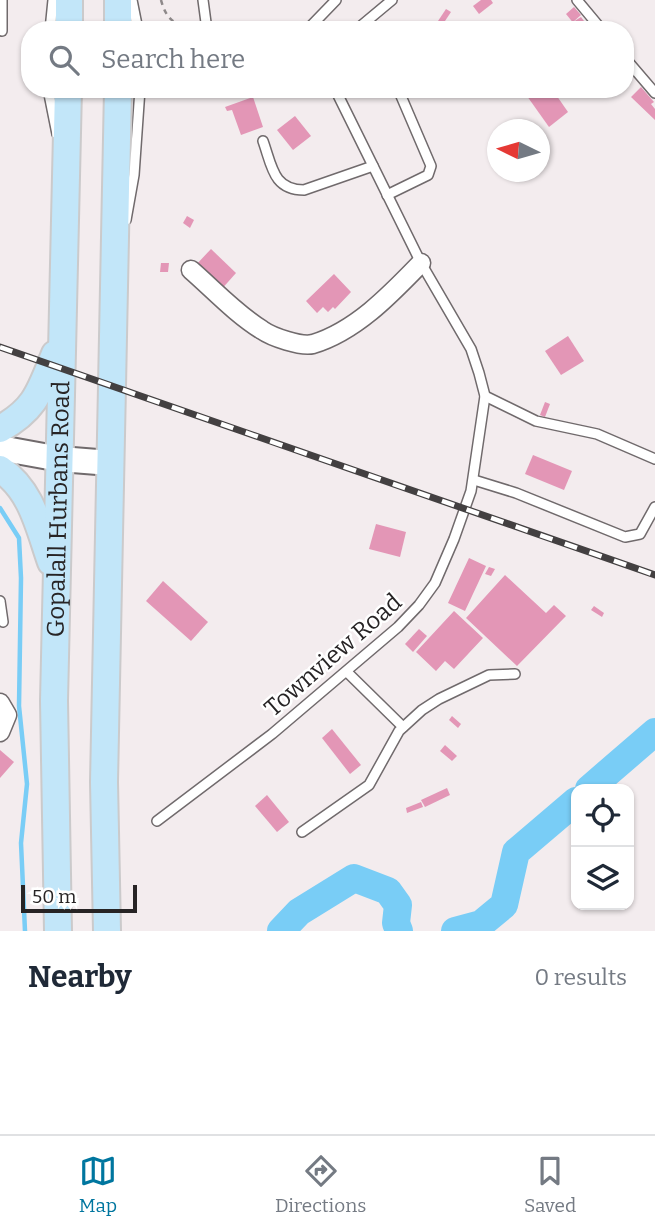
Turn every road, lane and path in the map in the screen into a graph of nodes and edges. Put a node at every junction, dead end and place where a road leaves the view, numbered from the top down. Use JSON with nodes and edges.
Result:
{"nodes":[{"id":1,"x":2,"y":0,"type":"edge"},
{"id":2,"x":52,"y":0,"type":"edge"},
{"id":3,"x":69,"y":0,"type":"edge"},
{"id":4,"x":118,"y":0,"type":"edge"},
{"id":5,"x":132,"y":0,"type":"edge"},
{"id":6,"x":161,"y":0,"type":"edge"},
{"id":7,"x":203,"y":0,"type":"edge"},
{"id":8,"x":336,"y":0,"type":"edge"},
{"id":9,"x":392,"y":0,"type":"edge"},
{"id":10,"x":577,"y":0,"type":"edge"},
{"id":11,"x":51,"y":21,"type":"edge"},
{"id":12,"x":69,"y":21,"type":"edge"},
{"id":13,"x":118,"y":21,"type":"edge"},
{"id":14,"x":136,"y":21,"type":"edge"},
{"id":15,"x":171,"y":21,"type":"edge"},
{"id":16,"x":204,"y":21,"type":"edge"},
{"id":17,"x":316,"y":21,"type":"edge"},
{"id":18,"x":367,"y":21,"type":"edge"},
{"id":19,"x":594,"y":21,"type":"edge"},
{"id":20,"x":2,"y":31,"type":"dead end"},
{"id":21,"x":634,"y":68,"type":"edge"},
{"id":22,"x":655,"y":93,"type":"edge"},
{"id":23,"x":49,"y":98,"type":"edge"},
{"id":24,"x":68,"y":98,"type":"edge"},
{"id":25,"x":118,"y":98,"type":"edge"},
{"id":26,"x":139,"y":98,"type":"edge"},
{"id":27,"x":339,"y":98,"type":"edge"},
{"id":28,"x":402,"y":98,"type":"edge"},
{"id":29,"x":263,"y":141,"type":"dead end"},
{"id":30,"x":66,"y":162,"type":"junction"},
{"id":31,"x":373,"y":166,"type":"junction"},
{"id":32,"x":387,"y":195,"type":"junction"},
{"id":33,"x":115,"y":259,"type":"junction"},
{"id":34,"x":421,"y":263,"type":"junction"},
{"id":35,"x":191,"y":270,"type":"dead end"},
{"id":36,"x":61,"y":342,"type":"junction"},
{"id":37,"x":485,"y":396,"type":"junction"},
{"id":38,"x":0,"y":429,"type":"edge"},
{"id":39,"x":0,"y":448,"type":"edge"},
{"id":40,"x":60,"y":458,"type":"junction"},
{"id":41,"x":655,"y":459,"type":"edge"},
{"id":42,"x":110,"y":463,"type":"junction"},
{"id":43,"x":0,"y":469,"type":"edge"},
{"id":44,"x":474,"y":480,"type":"junction"},
{"id":45,"x":655,"y":507,"type":"edge"},
{"id":46,"x":57,"y":580,"type":"junction"},
{"id":47,"x":0,"y":601,"type":"edge"},
{"id":48,"x":3,"y":622,"type":"dead end"},
{"id":49,"x":347,"y":672,"type":"junction"},
{"id":50,"x":515,"y":674,"type":"dead end"},
{"id":51,"x":0,"y":703,"type":"edge"},
{"id":52,"x":404,"y":727,"type":"junction"},
{"id":53,"x":0,"y":732,"type":"edge"},
{"id":54,"x":157,"y":821,"type":"dead end"},
{"id":55,"x":302,"y":832,"type":"dead end"},
{"id":56,"x":58,"y":931,"type":"edge"},
{"id":57,"x":107,"y":931,"type":"edge"}],
"edges":[{"from":1,"to":20,"type":"lane"},
{"from":2,"to":11,"type":"lane"},
{"from":3,"to":12,"type":"main road"},
{"from":4,"to":13,"type":"main road"},
{"from":5,"to":14,"type":"lane"},
{"from":6,"to":15,"type":"path"},
{"from":7,"to":16,"type":"lane"},
{"from":8,"to":17,"type":"lane"},
{"from":9,"to":18,"type":"lane"},
{"from":10,"to":19,"type":"lane"},
{"from":21,"to":22,"type":"lane"},
{"from":23,"to":30,"type":"lane"},
{"from":24,"to":30,"type":"main road","name":"Gopalall Hurbans Road"},
{"from":25,"to":33,"type":"main road","name":"Gopalall Hurbans Road"},
{"from":26,"to":33,"type":"lane"},
{"from":27,"to":31,"type":"lane","name":"Townview Road"},
{"from":28,"to":32,"type":"lane"},
{"from":29,"to":31,"type":"lane"},
{"from":30,"to":36,"type":"main road","name":"Gopalall Hurbans Road"},
{"from":31,"to":32,"type":"lane","name":"Townview Road"},
{"from":32,"to":34,"type":"lane","name":"Townview Road"},
{"from":33,"to":42,"type":"main road","name":"Gopalall Hurbans Road"},
{"from":34,"to":35,"type":"street"},
{"from":34,"to":37,"type":"lane","name":"Townview Road"},
{"from":36,"to":38,"type":"main road"},
{"from":36,"to":40,"type":"main road","name":"Gopalall Hurbans Road"},
{"from":37,"to":41,"type":"lane"},
{"from":37,"to":44,"type":"lane","name":"Townview Road"},
{"from":39,"to":40,"type":"main road"},
{"from":40,"to":42,"type":"main road"},
{"from":40,"to":46,"type":"main road","name":"Gopalall Hurbans Road"},
{"from":42,"to":57,"type":"main road","name":"Gopalall Hurbans Road"},
{"from":43,"to":46,"type":"main road"},
{"from":44,"to":45,"type":"lane"},
{"from":44,"to":49,"type":"lane","name":"Townview Road"},
{"from":46,"to":56,"type":"main road","name":"Gopalall Hurbans Road"},
{"from":47,"to":48,"type":"lane"},
{"from":49,"to":52,"type":"lane"},
{"from":49,"to":54,"type":"lane","name":"Townview Road"},
{"from":50,"to":52,"type":"lane"},
{"from":51,"to":53,"type":"street"},
{"from":52,"to":55,"type":"lane"}]}
